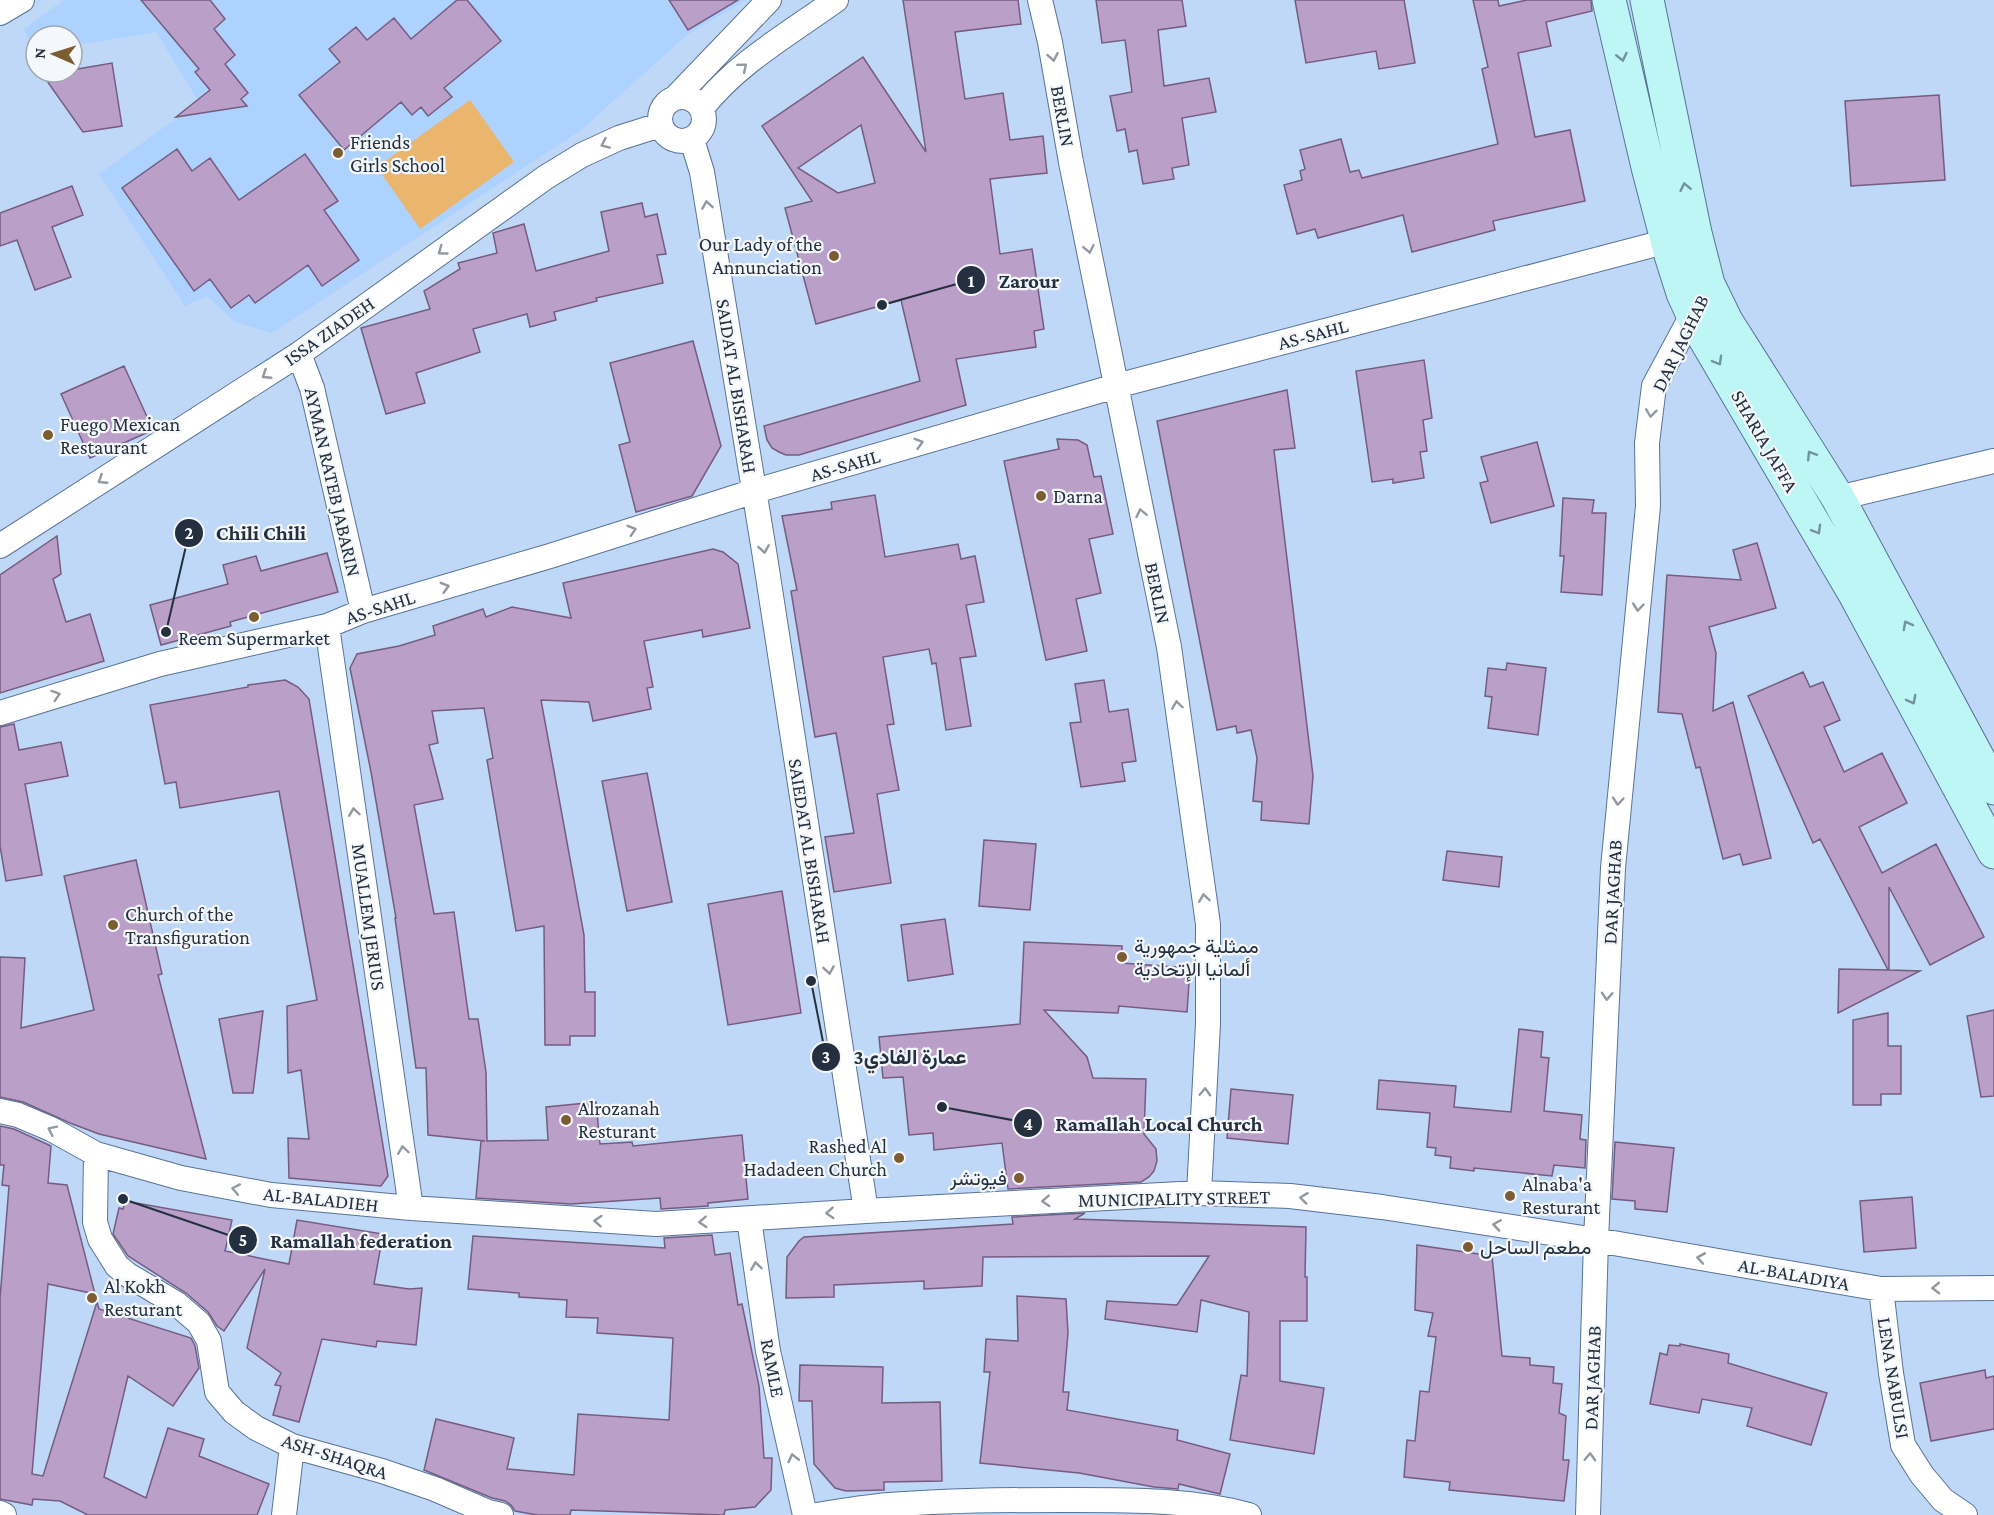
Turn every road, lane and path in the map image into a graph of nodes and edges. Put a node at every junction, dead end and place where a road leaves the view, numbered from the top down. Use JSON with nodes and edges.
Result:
{"nodes":[{"id":1,"x":22,"y":0,"type":"edge"},
{"id":2,"x":769,"y":0,"type":"edge"},
{"id":3,"x":836,"y":0,"type":"edge"},
{"id":4,"x":1040,"y":0,"type":"edge"},
{"id":5,"x":1609,"y":0,"type":"edge"},
{"id":6,"x":1650,"y":1,"type":"edge"},
{"id":7,"x":0,"y":13,"type":"edge"},
{"id":8,"x":676,"y":97,"type":"junction"},
{"id":9,"x":702,"y":108,"type":"junction"},
{"id":10,"x":660,"y":125,"type":"junction"},
{"id":11,"x":692,"y":140,"type":"junction"},
{"id":12,"x":1681,"y":237,"type":"junction"},
{"id":13,"x":1708,"y":284,"type":"junction"},
{"id":14,"x":1692,"y":314,"type":"junction"},
{"id":15,"x":299,"y":354,"type":"junction"},
{"id":16,"x":1116,"y":386,"type":"junction"},
{"id":17,"x":1994,"y":461,"type":"edge"},
{"id":18,"x":754,"y":491,"type":"junction"},
{"id":19,"x":1838,"y":498,"type":"junction"},
{"id":20,"x":0,"y":546,"type":"edge"},
{"id":21,"x":363,"y":611,"type":"junction"},
{"id":22,"x":327,"y":626,"type":"junction"},
{"id":23,"x":0,"y":713,"type":"edge"},
{"id":24,"x":1994,"y":788,"type":"edge"},
{"id":25,"x":1994,"y":852,"type":"edge"},
{"id":26,"x":0,"y":1112,"type":"edge"},
{"id":27,"x":96,"y":1154,"type":"junction"},
{"id":28,"x":1199,"y":1193,"type":"junction"},
{"id":29,"x":411,"y":1208,"type":"junction"},
{"id":30,"x":866,"y":1211,"type":"junction"},
{"id":31,"x":750,"y":1219,"type":"junction"},
{"id":32,"x":1596,"y":1240,"type":"junction"},
{"id":33,"x":1994,"y":1288,"type":"edge"},
{"id":34,"x":1881,"y":1289,"type":"junction"},
{"id":35,"x":292,"y":1446,"type":"junction"},
{"id":36,"x":284,"y":1515,"type":"edge"},
{"id":37,"x":501,"y":1515,"type":"edge"},
{"id":38,"x":806,"y":1515,"type":"edge"},
{"id":39,"x":817,"y":1515,"type":"edge"},
{"id":40,"x":1249,"y":1515,"type":"edge"},
{"id":41,"x":1588,"y":1515,"type":"edge"},
{"id":42,"x":1965,"y":1515,"type":"edge"}],
"edges":[{"from":1,"to":7,"type":"street"},
{"from":2,"to":8,"type":"street"},
{"from":9,"to":3,"type":"street","one_way":true},
{"from":4,"to":16,"type":"street","name":"BERLIN","one_way":true},
{"from":5,"to":12,"type":"main road","name":"SHARIA JAFFA","one_way":true},
{"from":12,"to":6,"type":"main road","name":"SHARIA JAFFA","one_way":true},
{"from":8,"to":9,"type":"street"},
{"from":8,"to":10,"type":"street"},
{"from":9,"to":11,"type":"street"},
{"from":10,"to":11,"type":"street"},
{"from":10,"to":15,"type":"street","name":"ISSA ZIADEH","one_way":true},
{"from":18,"to":11,"type":"street","name":"SAIDAT AL BISHARAH","one_way":true},
{"from":12,"to":13,"type":"main road","name":"SHARIA JAFFA"},
{"from":12,"to":14,"type":"main road","name":"SHARIA JAFFA"},
{"from":12,"to":16,"type":"street","name":"AS-SAHL"},
{"from":13,"to":14,"type":"street","name":"DAR JAGHAB"},
{"from":19,"to":13,"type":"main road","name":"SHARIA JAFFA","one_way":true},
{"from":14,"to":25,"type":"main road","name":"SHARIA JAFFA","one_way":true},
{"from":14,"to":32,"type":"street","name":"DAR JAGHAB","one_way":true},
{"from":15,"to":20,"type":"street","name":"ISSA ZIADEH","one_way":true},
{"from":15,"to":21,"type":"street","name":"AYMAN RATEB JABARIN"},
{"from":18,"to":16,"type":"street","name":"AS-SAHL","one_way":true},
{"from":28,"to":16,"type":"street","name":"BERLIN","one_way":true},
{"from":17,"to":19,"type":"street"},
{"from":21,"to":18,"type":"street","name":"AS-SAHL","one_way":true},
{"from":18,"to":30,"type":"street","name":"SAIEDAT AL BISHARAH","one_way":true},
{"from":24,"to":19,"type":"main road","name":"SHARIA JAFFA","one_way":true},
{"from":21,"to":22,"type":"street","name":"AS-SAHL"},
{"from":23,"to":22,"type":"street","name":"AS-SAHL","one_way":true},
{"from":29,"to":22,"type":"street","name":"MUALLEM JERIUS","one_way":true},
{"from":27,"to":26,"type":"street","name":"AL-BALADIEH","one_way":true},
{"from":29,"to":27,"type":"street","name":"AL-BALADIEH","one_way":true},
{"from":27,"to":35,"type":"street","name":"ASH-SHAQRA"},
{"from":28,"to":30,"type":"street","name":"MUNICIPALITY STREET","one_way":true},
{"from":32,"to":28,"type":"street","name":"MUNICIPALITY STREET","one_way":true},
{"from":31,"to":29,"type":"street","name":"AL-BALADIEH","one_way":true},
{"from":30,"to":31,"type":"street","name":"MUNICIPALITY STREET","one_way":true},
{"from":38,"to":31,"type":"street","name":"RAMLE","one_way":true},
{"from":34,"to":32,"type":"street","name":"AL-BALADIYA","one_way":true},
{"from":41,"to":32,"type":"street","name":"DAR JAGHAB","one_way":true},
{"from":33,"to":34,"type":"street","name":"AL-BALADIYA","one_way":true},
{"from":34,"to":42,"type":"street","name":"LENA NABULSI"},
{"from":35,"to":36,"type":"street"},
{"from":35,"to":37,"type":"street","name":"ASH-SHAQRA"},
{"from":39,"to":40,"type":"street"}]}
